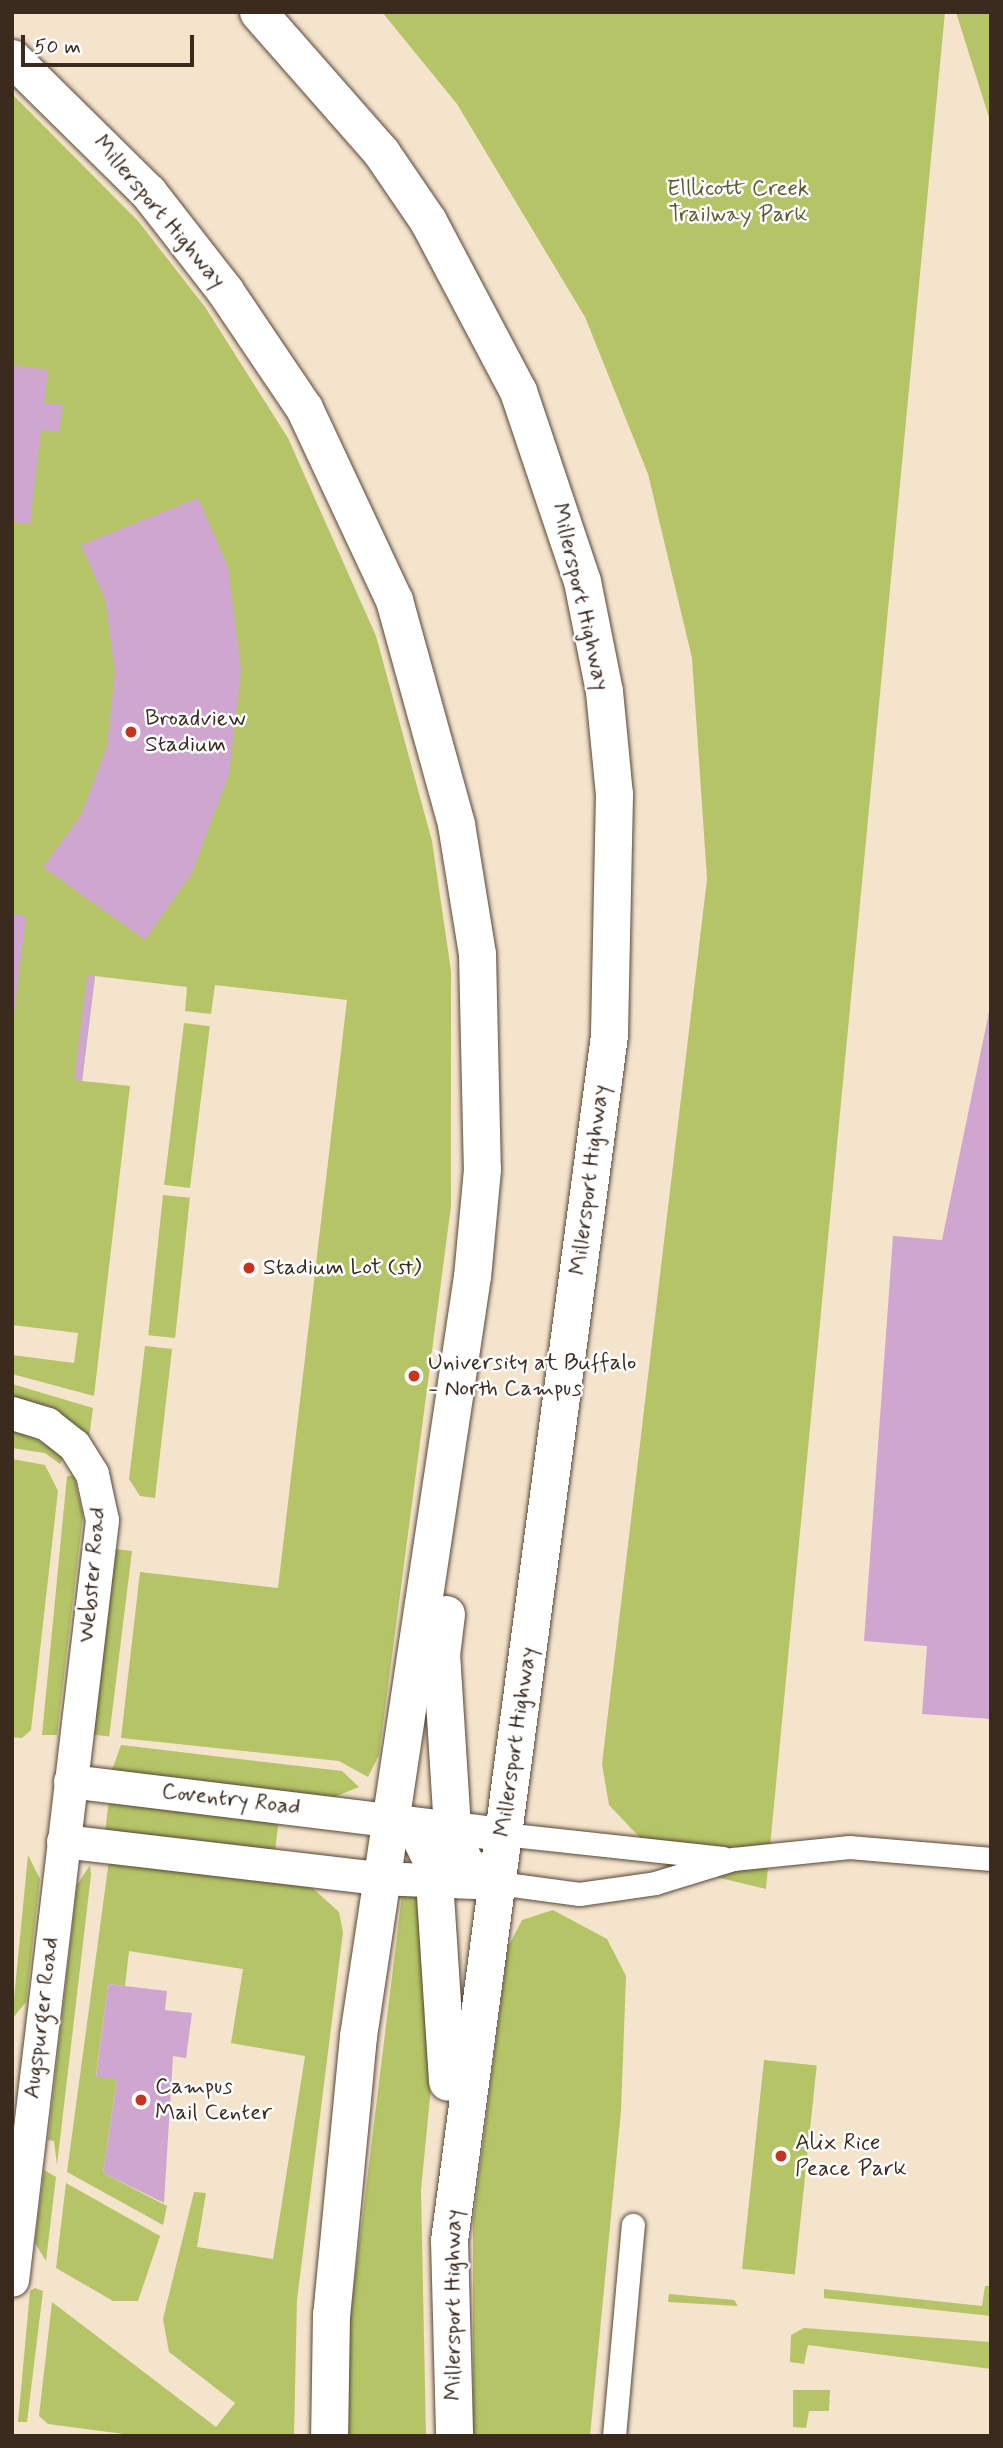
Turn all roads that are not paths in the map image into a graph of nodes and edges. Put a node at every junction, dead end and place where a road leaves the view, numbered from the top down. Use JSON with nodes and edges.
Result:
{"nodes":[{"id":1,"x":258,"y":12,"type":"edge"},
{"id":2,"x":12,"y":58,"type":"edge"},
{"id":3,"x":12,"y":1413,"type":"edge"},
{"id":4,"x":453,"y":1429,"type":"junction"},
{"id":5,"x":70,"y":1781,"type":"junction"},
{"id":6,"x":392,"y":1819,"type":"junction"},
{"id":7,"x":452,"y":1828,"type":"junction"},
{"id":8,"x":503,"y":1834,"type":"junction"},
{"id":9,"x":63,"y":1841,"type":"junction"},
{"id":10,"x":733,"y":1859,"type":"junction"},
{"id":11,"x":991,"y":1860,"type":"edge"},
{"id":12,"x":379,"y":1878,"type":"junction"},
{"id":13,"x":435,"y":1878,"type":"junction"},
{"id":14,"x":498,"y":1883,"type":"junction"},
{"id":15,"x":634,"y":2225,"type":"dead end"},
{"id":16,"x":449,"y":2240,"type":"junction"},
{"id":17,"x":12,"y":2280,"type":"edge"},
{"id":18,"x":329,"y":2436,"type":"edge"},
{"id":19,"x":454,"y":2436,"type":"edge"},
{"id":20,"x":614,"y":2436,"type":"edge"}],
"edges":[{"from":1,"to":8,"type":"main road","name":"Millersport Highway"},
{"from":2,"to":4,"type":"main road","name":"Millersport Highway"},
{"from":3,"to":5,"type":"street","name":"Webster Road"},
{"from":4,"to":6,"type":"main road","name":"Millersport Highway"},
{"from":4,"to":7,"type":"main road"},
{"from":5,"to":6,"type":"street","name":"Coventry Road"},
{"from":5,"to":9,"type":"street","name":"Webster Road"},
{"from":6,"to":7,"type":"street","name":"Coventry Road"},
{"from":6,"to":12,"type":"main road","name":"Millersport Highway"},
{"from":6,"to":13,"type":"main road"},
{"from":7,"to":8,"type":"street","name":"Coventry Road"},
{"from":7,"to":14,"type":"main road"},
{"from":8,"to":10,"type":"street"},
{"from":8,"to":14,"type":"main road","name":"Millersport Highway"},
{"from":9,"to":12,"type":"street"},
{"from":9,"to":17,"type":"street","name":"Augspurger Road"},
{"from":10,"to":11,"type":"street"},
{"from":10,"to":14,"type":"street"},
{"from":12,"to":13,"type":"street"},
{"from":12,"to":18,"type":"main road","name":"Millersport Highway"},
{"from":13,"to":14,"type":"street"},
{"from":13,"to":16,"type":"main road"},
{"from":14,"to":16,"type":"main road","name":"Millersport Highway"},
{"from":15,"to":20,"type":"street"},
{"from":16,"to":19,"type":"main road","name":"Millersport Highway"}]}
